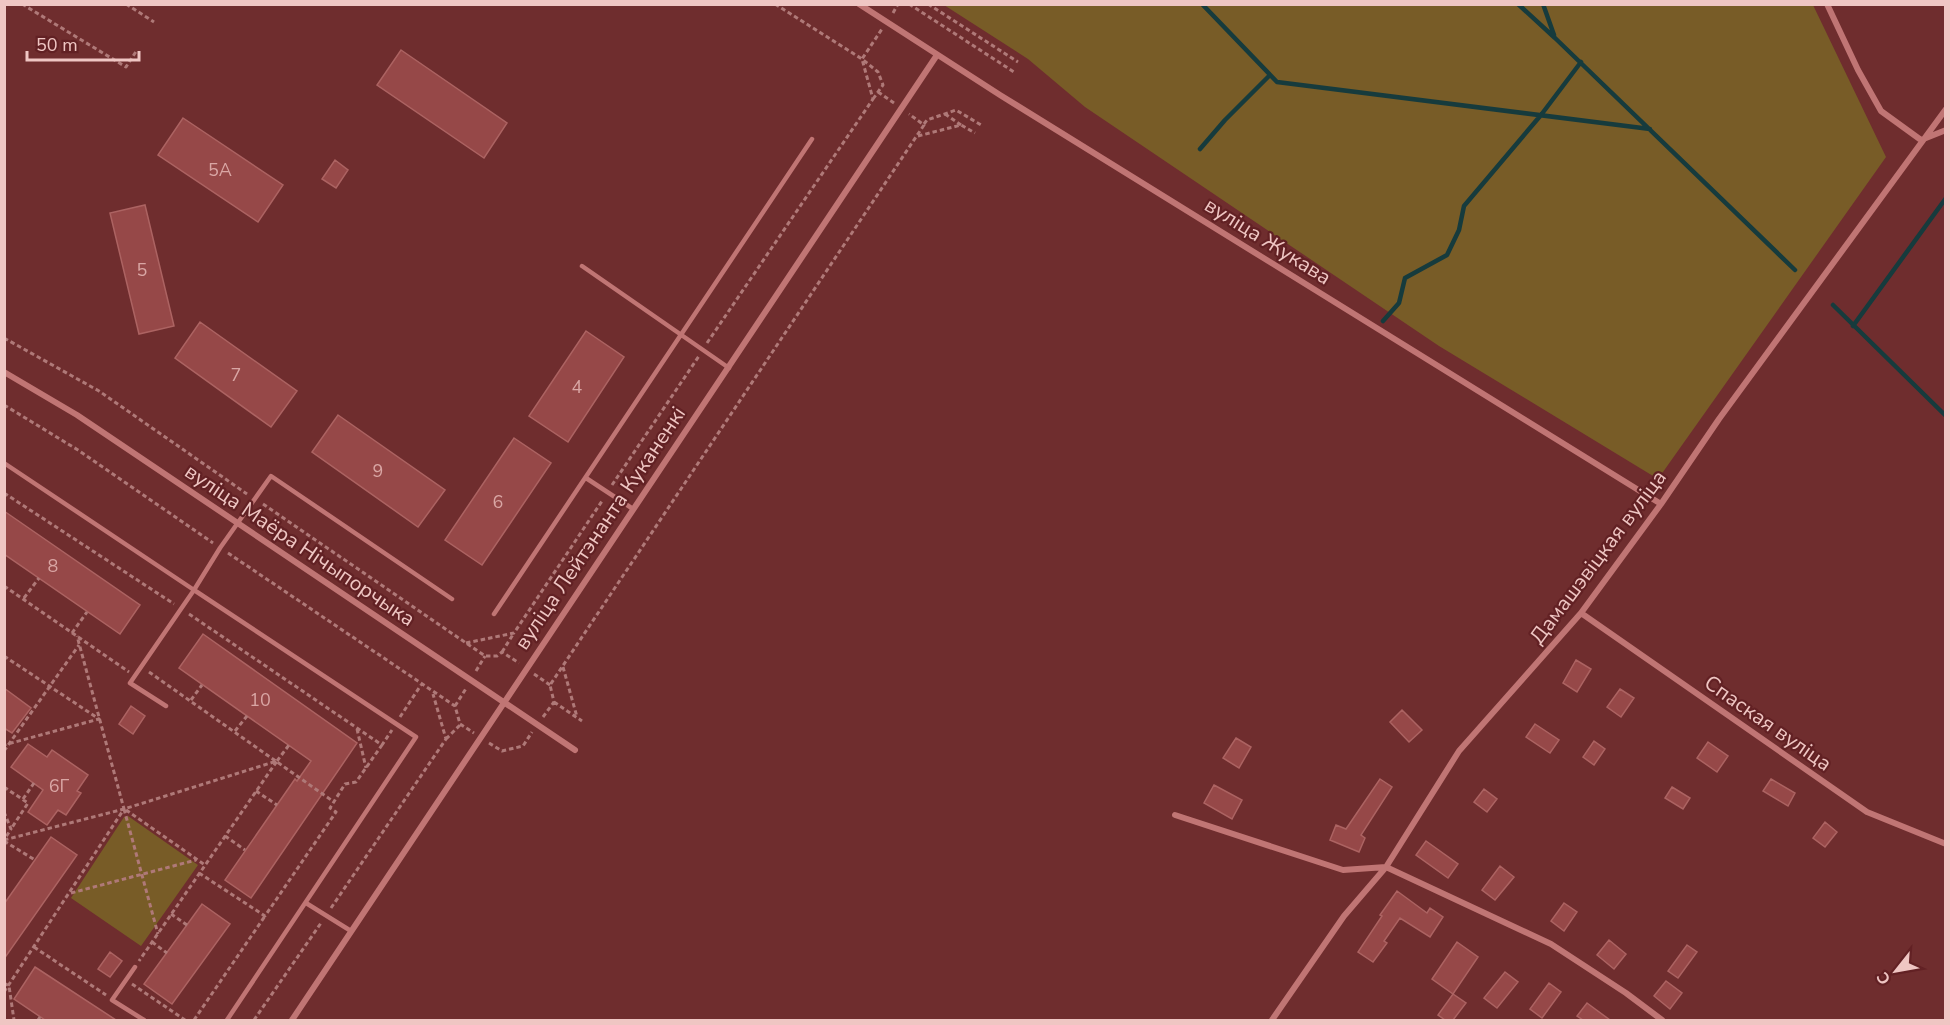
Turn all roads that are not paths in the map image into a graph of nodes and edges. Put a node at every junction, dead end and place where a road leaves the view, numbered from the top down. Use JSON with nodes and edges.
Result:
{"nodes":[{"id":1,"x":859,"y":4,"type":"edge"},
{"id":2,"x":1827,"y":4,"type":"edge"},
{"id":3,"x":937,"y":55,"type":"junction"},
{"id":4,"x":1946,"y":109,"type":"edge"},
{"id":5,"x":1946,"y":130,"type":"edge"},
{"id":6,"x":812,"y":139,"type":"dead end"},
{"id":7,"x":1921,"y":140,"type":"junction"},
{"id":8,"x":582,"y":266,"type":"dead end"},
{"id":9,"x":682,"y":335,"type":"junction"},
{"id":10,"x":729,"y":368,"type":"junction"},
{"id":11,"x":4,"y":372,"type":"edge"},
{"id":12,"x":4,"y":463,"type":"edge"},
{"id":13,"x":586,"y":478,"type":"junction"},
{"id":14,"x":1661,"y":504,"type":"junction"},
{"id":15,"x":633,"y":509,"type":"junction"},
{"id":16,"x":238,"y":523,"type":"junction"},
{"id":17,"x":194,"y":590,"type":"junction"},
{"id":18,"x":452,"y":600,"type":"dead end"},
{"id":19,"x":1581,"y":613,"type":"junction"},
{"id":20,"x":494,"y":614,"type":"dead end"},
{"id":21,"x":505,"y":702,"type":"junction"},
{"id":22,"x":166,"y":706,"type":"dead end"},
{"id":23,"x":575,"y":750,"type":"dead end"},
{"id":24,"x":1174,"y":815,"type":"dead end"},
{"id":25,"x":1946,"y":844,"type":"edge"},
{"id":26,"x":1386,"y":867,"type":"junction"},
{"id":27,"x":306,"y":903,"type":"junction"},
{"id":28,"x":351,"y":931,"type":"junction"},
{"id":29,"x":135,"y":967,"type":"road end"},
{"id":30,"x":144,"y":1020,"type":"edge"},
{"id":31,"x":227,"y":1020,"type":"edge"},
{"id":32,"x":292,"y":1020,"type":"edge"},
{"id":33,"x":1272,"y":1020,"type":"edge"},
{"id":34,"x":1662,"y":1020,"type":"edge"}],
"edges":[{"from":1,"to":3,"type":"street","name":"вуліца Жукава"},
{"from":2,"to":7,"type":"street"},
{"from":3,"to":10,"type":"street","name":"вуліца Лейтэнанта Куканенкі"},
{"from":3,"to":14,"type":"street","name":"вуліца Жукава"},
{"from":4,"to":7,"type":"street","name":"Дамашэвіцкая вуліца"},
{"from":5,"to":7,"type":"street"},
{"from":6,"to":9,"type":"lane"},
{"from":7,"to":14,"type":"street","name":"Дамашэвіцкая вуліца"},
{"from":8,"to":9,"type":"lane"},
{"from":9,"to":10,"type":"lane"},
{"from":9,"to":13,"type":"lane"},
{"from":10,"to":15,"type":"street","name":"вуліца Лейтэнанта Куканенкі"},
{"from":11,"to":16,"type":"street","name":"вуліца Маёра Нічыпорчыка"},
{"from":12,"to":17,"type":"lane"},
{"from":13,"to":15,"type":"lane"},
{"from":13,"to":20,"type":"lane"},
{"from":14,"to":19,"type":"street","name":"Дамашэвіцкая вуліца"},
{"from":15,"to":21,"type":"street","name":"вуліца Лейтэнанта Куканенкі"},
{"from":16,"to":17,"type":"lane"},
{"from":16,"to":18,"type":"lane"},
{"from":16,"to":21,"type":"street","name":"вуліца Маёра Нічыпорчыка"},
{"from":17,"to":22,"type":"lane"},
{"from":17,"to":27,"type":"lane"},
{"from":19,"to":25,"type":"street","name":"Спаская вуліца"},
{"from":19,"to":26,"type":"street","name":"Дамашэвіцкая вуліца"},
{"from":21,"to":23,"type":"street","name":"вуліца Маёра Нічыпорчыка"},
{"from":21,"to":28,"type":"street","name":"вуліца Лейтэнанта Куканенкі"},
{"from":24,"to":26,"type":"street"},
{"from":26,"to":33,"type":"street","name":"Дамашэвіцкая вуліца"},
{"from":26,"to":34,"type":"street"},
{"from":27,"to":28,"type":"lane"},
{"from":27,"to":31,"type":"lane"},
{"from":28,"to":32,"type":"street","name":"вуліца Лейтэнанта Куканенкі"},
{"from":29,"to":30,"type":"lane"}]}
